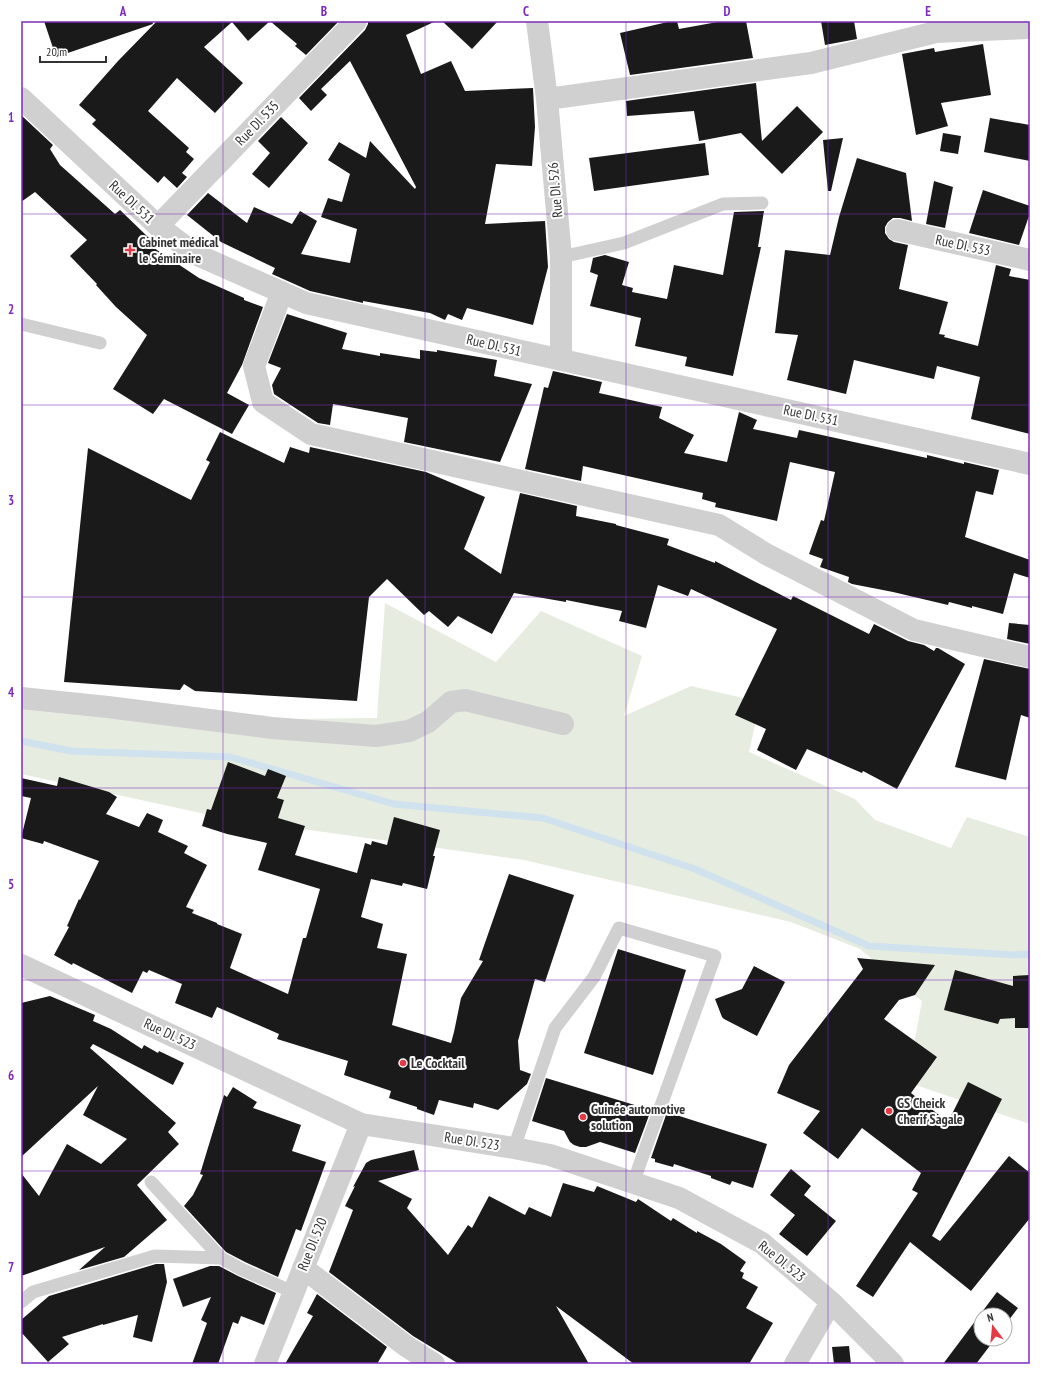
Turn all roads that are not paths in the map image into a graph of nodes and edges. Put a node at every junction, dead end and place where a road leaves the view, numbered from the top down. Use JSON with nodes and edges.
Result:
{"nodes":[{"id":1,"x":356,"y":21,"type":"edge"},
{"id":2,"x":537,"y":21,"type":"edge"},
{"id":3,"x":936,"y":27,"type":"edge"},
{"id":4,"x":1030,"y":28,"type":"edge"},
{"id":5,"x":21,"y":98,"type":"edge"},
{"id":6,"x":547,"y":99,"type":"junction"},
{"id":7,"x":762,"y":203,"type":"dead end"},
{"id":8,"x":158,"y":226,"type":"junction"},
{"id":9,"x":897,"y":230,"type":"dead end"},
{"id":10,"x":561,"y":257,"type":"junction"},
{"id":11,"x":1030,"y":260,"type":"edge"},
{"id":12,"x":282,"y":292,"type":"junction"},
{"id":13,"x":21,"y":324,"type":"edge"},
{"id":14,"x":100,"y":343,"type":"dead end"},
{"id":15,"x":561,"y":360,"type":"junction"},
{"id":16,"x":1030,"y":464,"type":"edge"},
{"id":17,"x":1030,"y":657,"type":"edge"},
{"id":18,"x":21,"y":698,"type":"edge"},
{"id":19,"x":563,"y":724,"type":"dead end"},
{"id":20,"x":21,"y":965,"type":"edge"},
{"id":21,"x":361,"y":1124,"type":"junction"},
{"id":22,"x":514,"y":1148,"type":"junction"},
{"id":23,"x":151,"y":1182,"type":"dead end"},
{"id":24,"x":634,"y":1183,"type":"junction"},
{"id":25,"x":221,"y":1258,"type":"junction"},
{"id":26,"x":302,"y":1268,"type":"junction"},
{"id":27,"x":293,"y":1292,"type":"junction"},
{"id":28,"x":21,"y":1302,"type":"edge"},
{"id":29,"x":831,"y":1302,"type":"junction"},
{"id":30,"x":265,"y":1364,"type":"edge"},
{"id":31,"x":434,"y":1364,"type":"edge"},
{"id":32,"x":795,"y":1364,"type":"edge"},
{"id":33,"x":894,"y":1364,"type":"edge"}],
"edges":[{"from":1,"to":8,"type":"street","name":"Rue DI. 535"},
{"from":2,"to":6,"type":"street","name":"Rue DI. 526"},
{"from":3,"to":4,"type":"street"},
{"from":3,"to":6,"type":"street"},
{"from":5,"to":8,"type":"street","name":"Rue DI. 531"},
{"from":6,"to":10,"type":"street","name":"Rue DI. 526"},
{"from":7,"to":10,"type":"lane"},
{"from":8,"to":12,"type":"street","name":"Rue DI. 531"},
{"from":9,"to":11,"type":"street","name":"Rue DI. 533"},
{"from":10,"to":15,"type":"street","name":"Rue DI. 526"},
{"from":12,"to":15,"type":"street","name":"Rue DI. 531"},
{"from":12,"to":17,"type":"street"},
{"from":13,"to":14,"type":"lane"},
{"from":15,"to":16,"type":"street","name":"Rue DI. 531"},
{"from":18,"to":19,"type":"street"},
{"from":20,"to":21,"type":"street","name":"Rue DI. 523"},
{"from":21,"to":22,"type":"street","name":"Rue DI. 523"},
{"from":21,"to":26,"type":"street","name":"Rue DI. 520"},
{"from":22,"to":24,"type":"street","name":"Rue DI. 523"},
{"from":22,"to":24,"type":"lane"},
{"from":23,"to":25,"type":"lane"},
{"from":24,"to":29,"type":"street","name":"Rue DI. 523"},
{"from":25,"to":27,"type":"lane"},
{"from":25,"to":28,"type":"lane"},
{"from":26,"to":27,"type":"street","name":"Rue DI. 520"},
{"from":26,"to":31,"type":"street"},
{"from":27,"to":30,"type":"street","name":"Rue DI. 520"},
{"from":29,"to":32,"type":"street"},
{"from":29,"to":33,"type":"street","name":"Rue DI. 523"}]}
